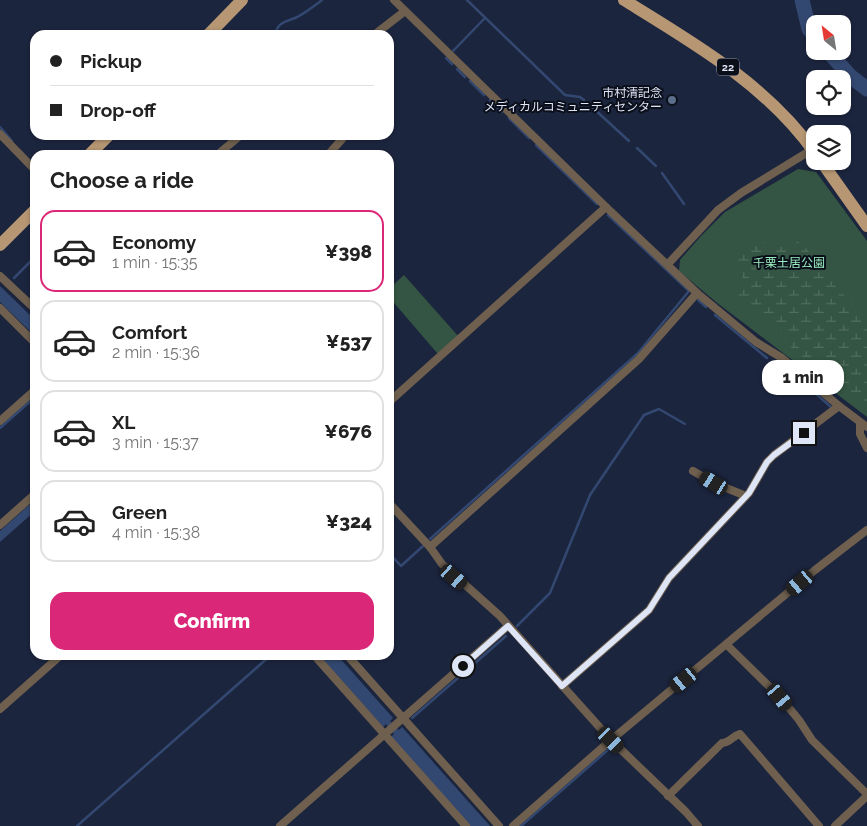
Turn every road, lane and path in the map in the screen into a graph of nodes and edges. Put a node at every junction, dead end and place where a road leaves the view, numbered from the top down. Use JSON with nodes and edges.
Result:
{"nodes":[{"id":1,"x":242,"y":0,"type":"edge"},
{"id":2,"x":394,"y":0,"type":"edge"},
{"id":3,"x":624,"y":0,"type":"edge"},
{"id":4,"x":405,"y":10,"type":"junction"},
{"id":5,"x":213,"y":30,"type":"edge"},
{"id":6,"x":380,"y":30,"type":"edge"},
{"id":7,"x":0,"y":134,"type":"edge"},
{"id":8,"x":104,"y":140,"type":"edge"},
{"id":9,"x":235,"y":140,"type":"edge"},
{"id":10,"x":342,"y":140,"type":"edge"},
{"id":11,"x":806,"y":141,"type":"edge"},
{"id":12,"x":94,"y":150,"type":"edge"},
{"id":13,"x":223,"y":150,"type":"edge"},
{"id":14,"x":333,"y":150,"type":"edge"},
{"id":15,"x":806,"y":156,"type":"edge"},
{"id":16,"x":30,"y":165,"type":"edge"},
{"id":17,"x":827,"y":170,"type":"edge"},
{"id":18,"x":606,"y":208,"type":"junction"},
{"id":19,"x":30,"y":215,"type":"edge"},
{"id":20,"x":867,"y":226,"type":"edge"},
{"id":21,"x":0,"y":245,"type":"edge"},
{"id":22,"x":668,"y":264,"type":"junction"},
{"id":23,"x":0,"y":276,"type":"edge"},
{"id":24,"x":697,"y":293,"type":"junction"},
{"id":25,"x":30,"y":304,"type":"edge"},
{"id":26,"x":0,"y":308,"type":"edge"},
{"id":27,"x":30,"y":338,"type":"edge"},
{"id":28,"x":30,"y":394,"type":"edge"},
{"id":29,"x":394,"y":398,"type":"edge"},
{"id":30,"x":839,"y":406,"type":"junction"},
{"id":31,"x":0,"y":421,"type":"edge"},
{"id":32,"x":863,"y":425,"type":"edge"},
{"id":33,"x":867,"y":448,"type":"edge"},
{"id":34,"x":694,"y":471,"type":"dead end"},
{"id":35,"x":746,"y":496,"type":"junction"},
{"id":36,"x":30,"y":498,"type":"edge"},
{"id":37,"x":394,"y":508,"type":"edge"},
{"id":38,"x":0,"y":524,"type":"edge"},
{"id":39,"x":867,"y":530,"type":"edge"},
{"id":40,"x":430,"y":547,"type":"junction"},
{"id":41,"x":508,"y":626,"type":"junction"},
{"id":42,"x":727,"y":645,"type":"junction"},
{"id":43,"x":55,"y":660,"type":"edge"},
{"id":44,"x":319,"y":660,"type":"edge"},
{"id":45,"x":351,"y":660,"type":"edge"},
{"id":46,"x":562,"y":686,"type":"junction"},
{"id":47,"x":0,"y":709,"type":"edge"},
{"id":48,"x":403,"y":718,"type":"junction"},
{"id":49,"x":390,"y":729,"type":"junction"},
{"id":50,"x":611,"y":740,"type":"junction"},
{"id":51,"x":867,"y":795,"type":"edge"},
{"id":52,"x":668,"y":796,"type":"junction"},
{"id":53,"x":280,"y":826,"type":"edge"},
{"id":54,"x":466,"y":826,"type":"edge"},
{"id":55,"x":499,"y":826,"type":"edge"},
{"id":56,"x":513,"y":826,"type":"edge"},
{"id":57,"x":698,"y":826,"type":"edge"},
{"id":58,"x":819,"y":826,"type":"edge"},
{"id":59,"x":835,"y":826,"type":"edge"}],
"edges":[{"from":1,"to":5,"type":"main road"},
{"from":2,"to":4,"type":"street"},
{"from":3,"to":11,"type":"main road","number":"22"},
{"from":4,"to":6,"type":"street"},
{"from":4,"to":18,"type":"street"},
{"from":7,"to":16,"type":"street"},
{"from":8,"to":12,"type":"main road"},
{"from":9,"to":13,"type":"street"},
{"from":10,"to":14,"type":"street"},
{"from":15,"to":22,"type":"street"},
{"from":17,"to":20,"type":"main road"},
{"from":18,"to":22,"type":"street"},
{"from":18,"to":29,"type":"street"},
{"from":19,"to":21,"type":"main road"},
{"from":22,"to":24,"type":"street"},
{"from":23,"to":25,"type":"street"},
{"from":24,"to":30,"type":"street"},
{"from":24,"to":40,"type":"street"},
{"from":26,"to":27,"type":"street"},
{"from":28,"to":31,"type":"street"},
{"from":30,"to":32,"type":"street"},
{"from":30,"to":35,"type":"street"},
{"from":32,"to":33,"type":"street"},
{"from":34,"to":35,"type":"street"},
{"from":35,"to":46,"type":"street"},
{"from":36,"to":38,"type":"street"},
{"from":37,"to":40,"type":"street"},
{"from":39,"to":42,"type":"street"},
{"from":40,"to":41,"type":"street"},
{"from":41,"to":46,"type":"street"},
{"from":41,"to":48,"type":"street"},
{"from":42,"to":50,"type":"street"},
{"from":42,"to":51,"type":"street"},
{"from":43,"to":47,"type":"street"},
{"from":44,"to":49,"type":"street"},
{"from":45,"to":48,"type":"street"},
{"from":46,"to":50,"type":"street"},
{"from":48,"to":49,"type":"street"},
{"from":48,"to":55,"type":"street"},
{"from":49,"to":53,"type":"street"},
{"from":49,"to":54,"type":"street"},
{"from":50,"to":52,"type":"street"},
{"from":50,"to":56,"type":"street"},
{"from":51,"to":59,"type":"street"},
{"from":52,"to":57,"type":"street"},
{"from":52,"to":58,"type":"street"}]}
